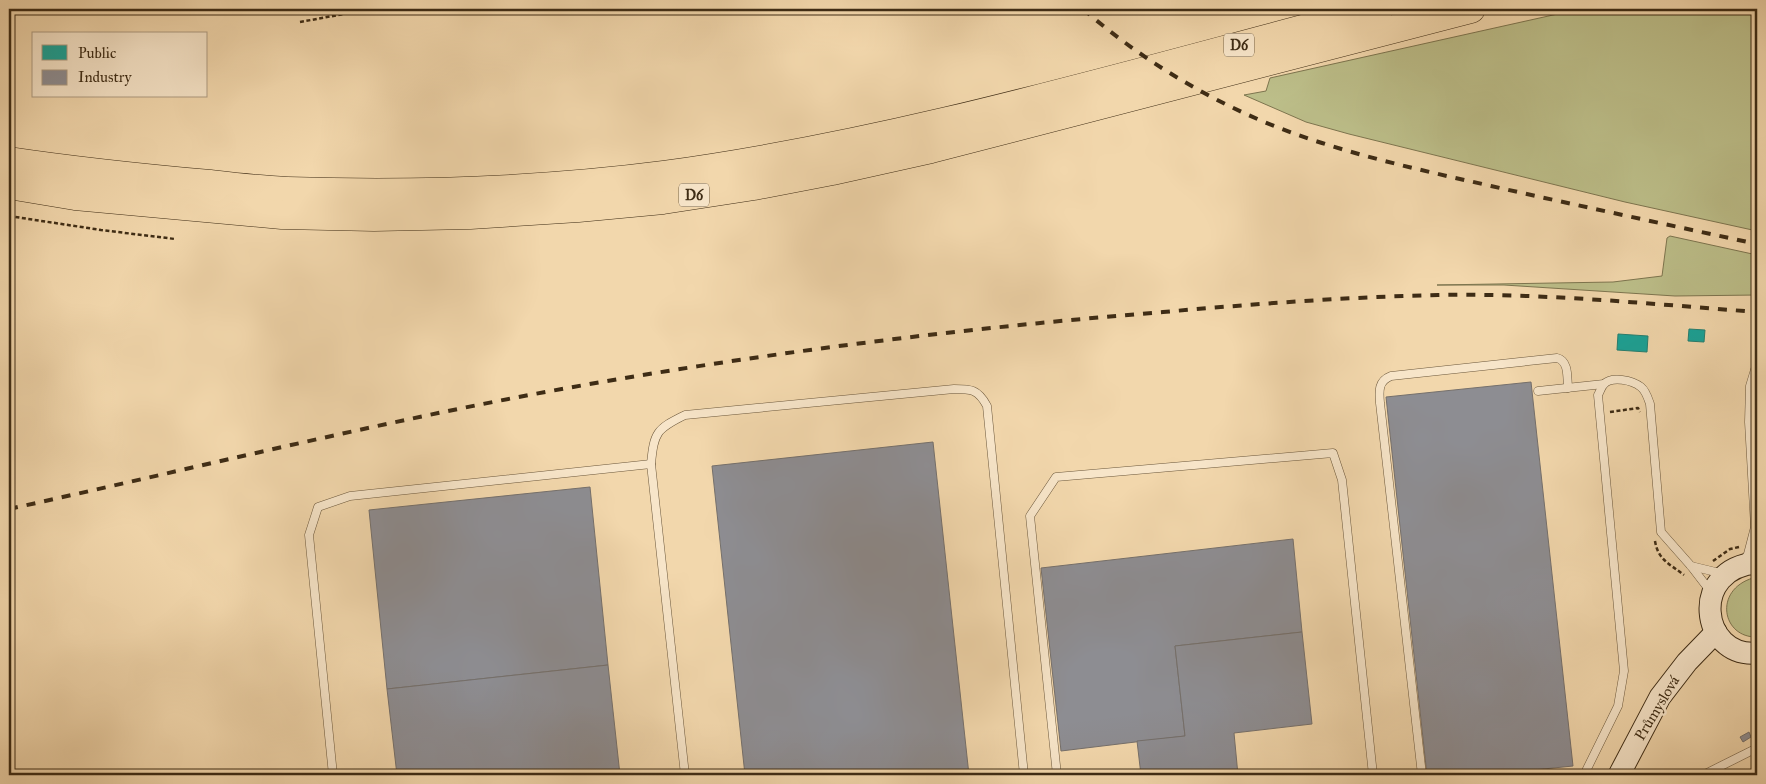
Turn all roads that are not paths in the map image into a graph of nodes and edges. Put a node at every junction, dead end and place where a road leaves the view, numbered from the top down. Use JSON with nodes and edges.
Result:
{"nodes":[{"id":1,"x":1379,"y":9,"type":"edge"},
{"id":2,"x":1471,"y":9,"type":"edge"},
{"id":3,"x":9,"y":161,"type":"edge"},
{"id":4,"x":9,"y":186,"type":"edge"},
{"id":5,"x":1757,"y":363,"type":"edge"},
{"id":6,"x":1604,"y":384,"type":"junction"},
{"id":7,"x":1568,"y":388,"type":"junction"},
{"id":8,"x":1538,"y":391,"type":"dead end"},
{"id":9,"x":651,"y":464,"type":"junction"},
{"id":10,"x":1756,"y":531,"type":"edge"},
{"id":11,"x":1691,"y":566,"type":"junction"},
{"id":12,"x":1741,"y":568,"type":"edge"},
{"id":13,"x":1712,"y":594,"type":"junction"},
{"id":14,"x":1716,"y":632,"type":"junction"},
{"id":15,"x":1757,"y":653,"type":"edge"},
{"id":16,"x":1757,"y":748,"type":"edge"},
{"id":17,"x":1623,"y":772,"type":"edge"},
{"id":18,"x":333,"y":775,"type":"edge"},
{"id":19,"x":684,"y":775,"type":"edge"},
{"id":20,"x":1024,"y":775,"type":"edge"},
{"id":21,"x":1057,"y":775,"type":"edge"},
{"id":22,"x":1373,"y":775,"type":"edge"},
{"id":23,"x":1422,"y":775,"type":"edge"},
{"id":24,"x":1584,"y":775,"type":"edge"},
{"id":25,"x":1703,"y":775,"type":"edge"}],
"edges":[{"from":1,"to":3,"type":"highway","number":"D6"},
{"from":2,"to":4,"type":"highway","number":"D6"},
{"from":5,"to":10,"type":"lane"},
{"from":6,"to":7,"type":"lane"},
{"from":6,"to":11,"type":"lane"},
{"from":6,"to":24,"type":"lane"},
{"from":7,"to":8,"type":"lane"},
{"from":7,"to":23,"type":"lane"},
{"from":9,"to":18,"type":"lane"},
{"from":9,"to":19,"type":"lane"},
{"from":9,"to":20,"type":"lane"},
{"from":10,"to":12,"type":"lane"},
{"from":11,"to":12,"type":"lane"},
{"from":11,"to":13,"type":"lane"},
{"from":12,"to":13,"type":"main road"},
{"from":13,"to":14,"type":"main road"},
{"from":14,"to":15,"type":"main road"},
{"from":14,"to":17,"type":"main road","name":"Průmyslová"},
{"from":16,"to":25,"type":"lane"},
{"from":21,"to":22,"type":"lane"}]}
